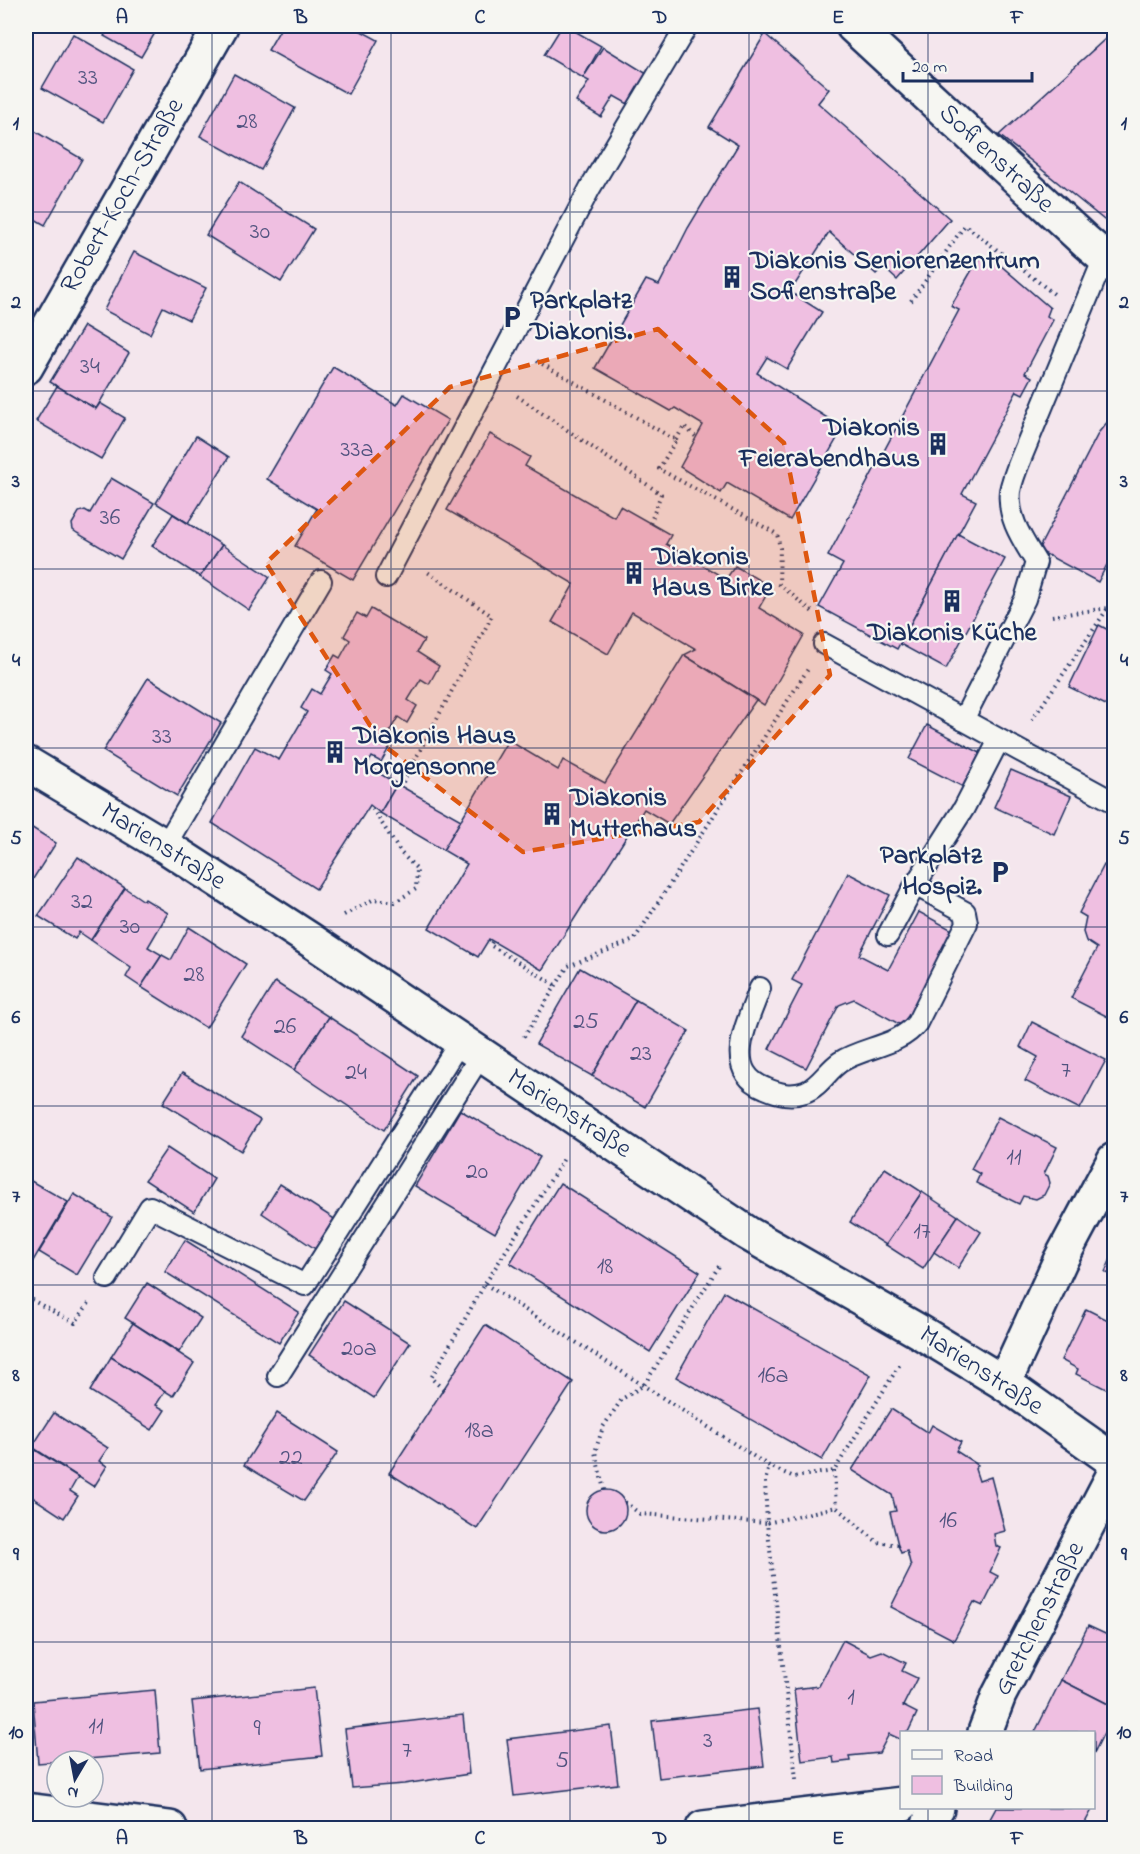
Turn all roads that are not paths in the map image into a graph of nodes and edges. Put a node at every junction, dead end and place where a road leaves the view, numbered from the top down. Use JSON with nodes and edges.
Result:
{"nodes":[{"id":1,"x":221,"y":26,"type":"edge"},
{"id":2,"x":687,"y":26,"type":"edge"},
{"id":3,"x":853,"y":26,"type":"edge"},
{"id":4,"x":1109,"y":262,"type":"edge"},
{"id":5,"x":26,"y":367,"type":"edge"},
{"id":6,"x":386,"y":577,"type":"dead end"},
{"id":7,"x":321,"y":581,"type":"dead end"},
{"id":8,"x":824,"y":644,"type":"road end"},
{"id":9,"x":963,"y":720,"type":"junction"},
{"id":10,"x":999,"y":740,"type":"junction"},
{"id":11,"x":26,"y":763,"type":"edge"},
{"id":12,"x":1114,"y":802,"type":"edge"},
{"id":13,"x":165,"y":846,"type":"junction"},
{"id":14,"x":915,"y":885,"type":"junction"},
{"id":15,"x":888,"y":935,"type":"dead end"},
{"id":16,"x":760,"y":988,"type":"dead end"},
{"id":17,"x":482,"y":1055,"type":"junction"},
{"id":18,"x":1114,"y":1160,"type":"edge"},
{"id":19,"x":107,"y":1278,"type":"road end"},
{"id":20,"x":278,"y":1376,"type":"dead end"},
{"id":21,"x":1004,"y":1383,"type":"junction"},
{"id":22,"x":1114,"y":1461,"type":"edge"},
{"id":23,"x":1114,"y":1474,"type":"edge"},
{"id":24,"x":985,"y":1731,"type":"edge"},
{"id":25,"x":900,"y":1804,"type":"edge"},
{"id":26,"x":26,"y":1810,"type":"edge"},
{"id":27,"x":170,"y":1828,"type":"edge"},
{"id":28,"x":703,"y":1828,"type":"edge"}],
"edges":[{"from":1,"to":5,"type":"street","name":"Robert-Koch-Straße"},
{"from":2,"to":6,"type":"lane"},
{"from":3,"to":4,"type":"street","name":"Sofienstraße"},
{"from":4,"to":9,"type":"lane"},
{"from":7,"to":13,"type":"lane"},
{"from":8,"to":9,"type":"lane"},
{"from":9,"to":10,"type":"lane"},
{"from":10,"to":12,"type":"lane"},
{"from":10,"to":14,"type":"lane"},
{"from":11,"to":13,"type":"street","name":"Marienstraße"},
{"from":13,"to":17,"type":"street","name":"Marienstraße"},
{"from":14,"to":15,"type":"lane"},
{"from":14,"to":16,"type":"lane"},
{"from":17,"to":19,"type":"lane"},
{"from":17,"to":20,"type":"lane"},
{"from":17,"to":21,"type":"street","name":"Marienstraße"},
{"from":18,"to":21,"type":"street"},
{"from":21,"to":22,"type":"street","name":"Marienstraße"},
{"from":23,"to":24,"type":"street","name":"Gretchenstraße"},
{"from":25,"to":28,"type":"street"},
{"from":26,"to":27,"type":"street"}]}
